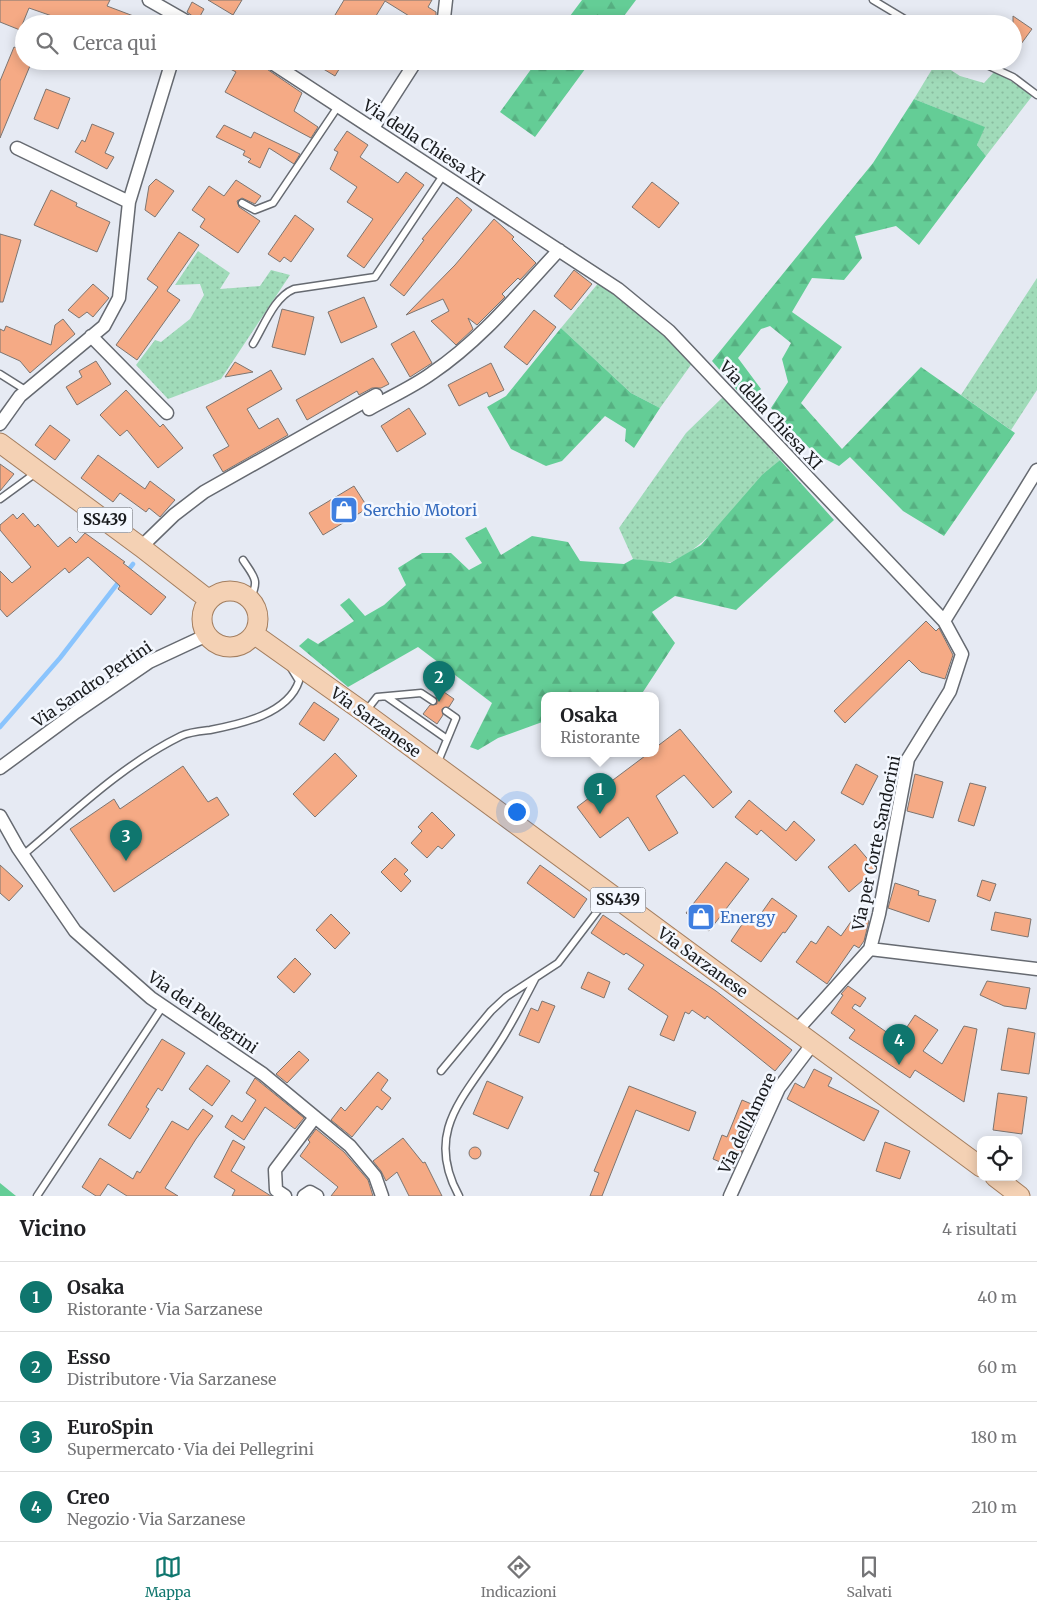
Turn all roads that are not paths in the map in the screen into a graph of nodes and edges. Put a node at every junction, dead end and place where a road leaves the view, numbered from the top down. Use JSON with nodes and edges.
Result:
{"nodes":[{"id":1,"x":149,"y":0,"type":"edge"},
{"id":2,"x":446,"y":0,"type":"edge"},
{"id":3,"x":873,"y":0,"type":"edge"},
{"id":4,"x":167,"y":10,"type":"junction"},
{"id":5,"x":170,"y":15,"type":"edge"},
{"id":6,"x":175,"y":15,"type":"edge"},
{"id":7,"x":444,"y":15,"type":"edge"},
{"id":8,"x":898,"y":15,"type":"edge"},
{"id":9,"x":169,"y":70,"type":"edge"},
{"id":10,"x":284,"y":70,"type":"edge"},
{"id":11,"x":410,"y":70,"type":"edge"},
{"id":12,"x":998,"y":70,"type":"edge"},
{"id":13,"x":1037,"y":95,"type":"edge"},
{"id":14,"x":339,"y":105,"type":"junction"},
{"id":15,"x":373,"y":128,"type":"junction"},
{"id":16,"x":17,"y":148,"type":"dead end"},
{"id":17,"x":444,"y":174,"type":"junction"},
{"id":18,"x":129,"y":202,"type":"junction"},
{"id":19,"x":242,"y":203,"type":"dead end"},
{"id":20,"x":559,"y":250,"type":"junction"},
{"id":21,"x":91,"y":336,"type":"junction"},
{"id":22,"x":253,"y":344,"type":"dead end"},
{"id":23,"x":0,"y":374,"type":"edge"},
{"id":24,"x":27,"y":391,"type":"junction"},
{"id":25,"x":376,"y":395,"type":"dead end"},
{"id":26,"x":364,"y":412,"type":"dead end"},
{"id":27,"x":167,"y":413,"type":"dead end"},
{"id":28,"x":0,"y":424,"type":"edge"},
{"id":29,"x":0,"y":443,"type":"edge"},
{"id":30,"x":1037,"y":470,"type":"edge"},
{"id":31,"x":38,"y":471,"type":"junction"},
{"id":32,"x":0,"y":499,"type":"edge"},
{"id":33,"x":141,"y":547,"type":"junction"},
{"id":34,"x":243,"y":560,"type":"dead end"},
{"id":35,"x":250,"y":599,"type":"junction"},
{"id":36,"x":209,"y":600,"type":"junction"},
{"id":37,"x":944,"y":621,"type":"junction"},
{"id":38,"x":207,"y":634,"type":"junction"},
{"id":39,"x":261,"y":639,"type":"junction"},
{"id":40,"x":387,"y":697,"type":"junction"},
{"id":41,"x":433,"y":701,"type":"dead end"},
{"id":42,"x":446,"y":711,"type":"dead end"},
{"id":43,"x":365,"y":713,"type":"junction"},
{"id":44,"x":447,"y":739,"type":"junction"},
{"id":45,"x":436,"y":765,"type":"junction"},
{"id":46,"x":0,"y":768,"type":"edge"},
{"id":47,"x":0,"y":816,"type":"edge"},
{"id":48,"x":23,"y":855,"type":"junction"},
{"id":49,"x":610,"y":895,"type":"junction"},
{"id":50,"x":870,"y":949,"type":"junction"},
{"id":51,"x":1037,"y":969,"type":"edge"},
{"id":52,"x":536,"y":978,"type":"junction"},
{"id":53,"x":163,"y":1006,"type":"junction"},
{"id":54,"x":797,"y":1030,"type":"junction"},
{"id":55,"x":814,"y":1042,"type":"junction"},
{"id":56,"x":441,"y":1071,"type":"dead end"},
{"id":57,"x":315,"y":1117,"type":"junction"},
{"id":58,"x":977,"y":1164,"type":"edge"},
{"id":59,"x":1000,"y":1181,"type":"edge"},
{"id":60,"x":36,"y":1196,"type":"edge"},
{"id":61,"x":285,"y":1196,"type":"edge"},
{"id":62,"x":304,"y":1196,"type":"edge"},
{"id":63,"x":317,"y":1196,"type":"edge"},
{"id":64,"x":382,"y":1196,"type":"edge"},
{"id":65,"x":459,"y":1196,"type":"edge"},
{"id":66,"x":730,"y":1196,"type":"edge"},
{"id":67,"x":1020,"y":1196,"type":"edge"}],
"edges":[{"from":1,"to":4,"type":"street"},
{"from":2,"to":7,"type":"street"},
{"from":3,"to":8,"type":"lane"},
{"from":4,"to":5,"type":"street"},
{"from":4,"to":6,"type":"street"},
{"from":9,"to":18,"type":"street"},
{"from":10,"to":14,"type":"street","name":"Via della Chiesa XI"},
{"from":11,"to":15,"type":"street"},
{"from":12,"to":13,"type":"lane"},
{"from":14,"to":15,"type":"street","name":"Via della Chiesa XI"},
{"from":14,"to":19,"type":"lane"},
{"from":15,"to":17,"type":"street","name":"Via della Chiesa XI"},
{"from":16,"to":18,"type":"street"},
{"from":17,"to":20,"type":"street","name":"Via della Chiesa XI"},
{"from":17,"to":22,"type":"lane"},
{"from":18,"to":21,"type":"street"},
{"from":20,"to":26,"type":"street"},
{"from":20,"to":37,"type":"street","name":"Via della Chiesa XI"},
{"from":21,"to":24,"type":"street"},
{"from":21,"to":27,"type":"street"},
{"from":23,"to":24,"type":"lane"},
{"from":24,"to":28,"type":"street"},
{"from":25,"to":33,"type":"street"},
{"from":29,"to":31,"type":"main road","number":"SS439"},
{"from":30,"to":37,"type":"street"},
{"from":31,"to":32,"type":"lane"},
{"from":31,"to":33,"type":"main road","number":"SS439"},
{"from":33,"to":36,"type":"main road","number":"SS439"},
{"from":34,"to":35,"type":"lane"},
{"from":35,"to":36,"type":"main road"},
{"from":35,"to":39,"type":"main road"},
{"from":36,"to":38,"type":"main road"},
{"from":37,"to":50,"type":"street","name":"Via per Corte Sandorini"},
{"from":38,"to":39,"type":"main road"},
{"from":38,"to":46,"type":"street","name":"Via Sandro Pertini"},
{"from":39,"to":43,"type":"main road","name":"Via Sarzanese","number":"SS439"},
{"from":39,"to":48,"type":"lane"},
{"from":40,"to":41,"type":"lane"},
{"from":40,"to":43,"type":"lane"},
{"from":40,"to":44,"type":"lane"},
{"from":42,"to":44,"type":"lane"},
{"from":43,"to":45,"type":"main road","name":"Via Sarzanese","number":"SS439"},
{"from":44,"to":45,"type":"lane"},
{"from":45,"to":49,"type":"main road","name":"Via Sarzanese","number":"SS439"},
{"from":47,"to":48,"type":"street","name":"Via dei Pellegrini"},
{"from":48,"to":53,"type":"street","name":"Via dei Pellegrini"},
{"from":49,"to":52,"type":"lane"},
{"from":49,"to":54,"type":"main road","name":"Via Sarzanese","number":"SS439"},
{"from":50,"to":51,"type":"street"},
{"from":50,"to":54,"type":"street","name":"Via per Corte Sandorini"},
{"from":52,"to":56,"type":"lane"},
{"from":52,"to":65,"type":"lane"},
{"from":53,"to":57,"type":"street","name":"Via dei Pellegrini"},
{"from":53,"to":60,"type":"lane"},
{"from":54,"to":55,"type":"main road","name":"Via Sarzanese","number":"SS439"},
{"from":55,"to":58,"type":"main road","name":"Via Sarzanese","number":"SS439"},
{"from":55,"to":66,"type":"street","name":"Via dell'Amore"},
{"from":57,"to":61,"type":"street"},
{"from":57,"to":64,"type":"street","name":"Via dei Pellegrini"},
{"from":59,"to":67,"type":"main road"},
{"from":62,"to":63,"type":"street"}]}
